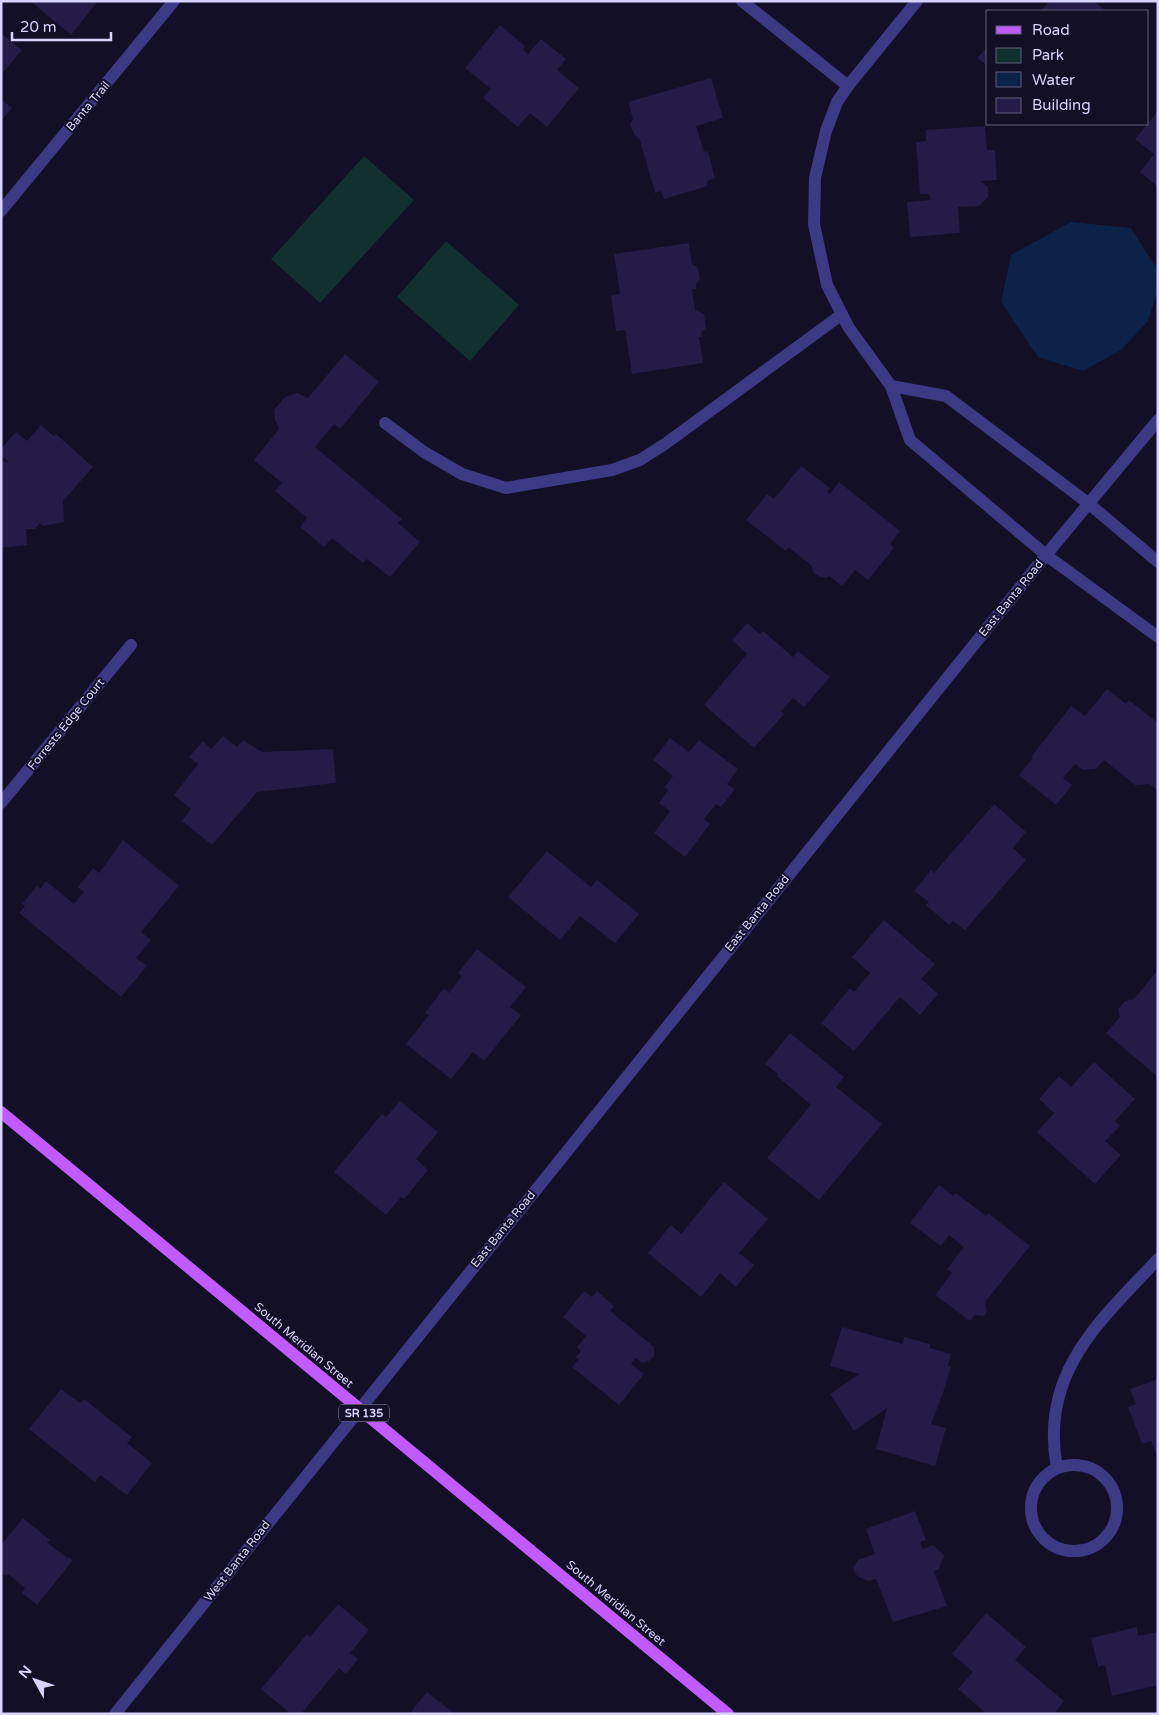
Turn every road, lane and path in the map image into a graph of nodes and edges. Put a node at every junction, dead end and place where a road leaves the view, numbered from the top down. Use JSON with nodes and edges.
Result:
{"nodes":[{"id":1,"x":174,"y":1,"type":"edge"},
{"id":2,"x":742,"y":1,"type":"edge"},
{"id":3,"x":917,"y":1,"type":"edge"},
{"id":4,"x":848,"y":86,"type":"junction"},
{"id":5,"x":1,"y":211,"type":"edge"},
{"id":6,"x":841,"y":314,"type":"junction"},
{"id":7,"x":891,"y":386,"type":"junction"},
{"id":8,"x":1158,"y":420,"type":"edge"},
{"id":9,"x":386,"y":422,"type":"dead end"},
{"id":10,"x":1088,"y":503,"type":"junction"},
{"id":11,"x":1046,"y":555,"type":"junction"},
{"id":12,"x":1158,"y":562,"type":"edge"},
{"id":13,"x":1158,"y":637,"type":"edge"},
{"id":14,"x":130,"y":645,"type":"dead end"},
{"id":15,"x":1,"y":803,"type":"edge"},
{"id":16,"x":1,"y":1112,"type":"edge"},
{"id":17,"x":1158,"y":1259,"type":"edge"},
{"id":18,"x":358,"y":1408,"type":"junction"},
{"id":19,"x":1057,"y":1468,"type":"junction"},
{"id":20,"x":115,"y":1714,"type":"edge"},
{"id":21,"x":728,"y":1714,"type":"edge"}],
"edges":[{"from":1,"to":5,"type":"street","name":"Banta Trail"},
{"from":2,"to":4,"type":"street"},
{"from":3,"to":4,"type":"street"},
{"from":4,"to":6,"type":"street"},
{"from":6,"to":7,"type":"street"},
{"from":6,"to":9,"type":"street"},
{"from":7,"to":10,"type":"street"},
{"from":7,"to":11,"type":"street"},
{"from":8,"to":10,"type":"street","name":"East Banta Road"},
{"from":10,"to":11,"type":"street","name":"East Banta Road"},
{"from":10,"to":12,"type":"street"},
{"from":11,"to":13,"type":"street"},
{"from":11,"to":18,"type":"street","name":"East Banta Road"},
{"from":14,"to":15,"type":"street","name":"Forrests Edge Court"},
{"from":16,"to":18,"type":"main road","name":"South Meridian Street","number":"SR 135"},
{"from":17,"to":19,"type":"street"},
{"from":18,"to":20,"type":"street","name":"West Banta Road"},
{"from":18,"to":21,"type":"main road","name":"South Meridian Street","number":"SR 135"},
{"from":19,"to":19,"type":"street"}]}
